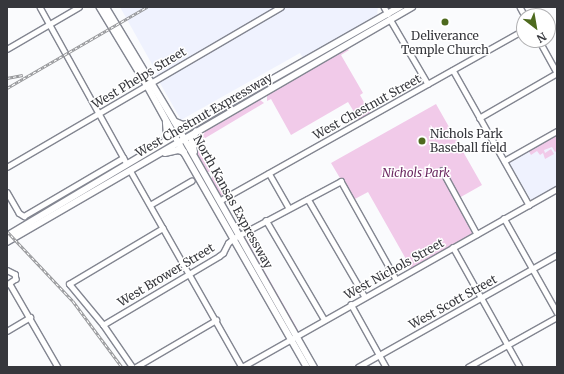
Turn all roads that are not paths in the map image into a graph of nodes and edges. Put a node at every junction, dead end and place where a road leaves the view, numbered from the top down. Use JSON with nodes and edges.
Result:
{"nodes":[{"id":1,"x":40,"y":7,"type":"edge"},
{"id":2,"x":79,"y":7,"type":"edge"},
{"id":3,"x":100,"y":7,"type":"edge"},
{"id":4,"x":106,"y":7,"type":"edge"},
{"id":5,"x":281,"y":7,"type":"edge"},
{"id":6,"x":384,"y":7,"type":"edge"},
{"id":7,"x":400,"y":7,"type":"edge"},
{"id":8,"x":412,"y":7,"type":"edge"},
{"id":9,"x":389,"y":17,"type":"junction"},
{"id":10,"x":49,"y":25,"type":"junction"},
{"id":11,"x":516,"y":35,"type":"edge"},
{"id":12,"x":543,"y":48,"type":"edge"},
{"id":13,"x":7,"y":49,"type":"edge"},
{"id":14,"x":453,"y":70,"type":"junction"},
{"id":15,"x":557,"y":73,"type":"edge"},
{"id":16,"x":150,"y":83,"type":"junction"},
{"id":17,"x":428,"y":84,"type":"junction"},
{"id":18,"x":98,"y":114,"type":"junction"},
{"id":19,"x":164,"y":115,"type":"junction"},
{"id":20,"x":479,"y":118,"type":"junction"},
{"id":21,"x":175,"y":122,"type":"junction"},
{"id":22,"x":198,"y":123,"type":"junction"},
{"id":23,"x":557,"y":131,"type":"edge"},
{"id":24,"x":196,"y":132,"type":"junction"},
{"id":25,"x":181,"y":133,"type":"junction"},
{"id":26,"x":175,"y":136,"type":"junction"},
{"id":27,"x":184,"y":139,"type":"junction"},
{"id":28,"x":178,"y":142,"type":"junction"},
{"id":29,"x":161,"y":144,"type":"junction"},
{"id":30,"x":184,"y":152,"type":"junction"},
{"id":31,"x":157,"y":155,"type":"junction"},
{"id":32,"x":123,"y":158,"type":"junction"},
{"id":33,"x":195,"y":158,"type":"junction"},
{"id":34,"x":504,"y":161,"type":"junction"},
{"id":35,"x":127,"y":164,"type":"junction"},
{"id":36,"x":7,"y":167,"type":"edge"},
{"id":37,"x":130,"y":170,"type":"junction"},
{"id":38,"x":442,"y":170,"type":"dead end"},
{"id":39,"x":269,"y":173,"type":"junction"},
{"id":40,"x":191,"y":181,"type":"dead end"},
{"id":41,"x":557,"y":190,"type":"edge"},
{"id":42,"x":7,"y":192,"type":"edge"},
{"id":43,"x":308,"y":199,"type":"junction"},
{"id":44,"x":219,"y":201,"type":"junction"},
{"id":45,"x":150,"y":205,"type":"junction"},
{"id":46,"x":529,"y":205,"type":"junction"},
{"id":47,"x":289,"y":208,"type":"junction"},
{"id":48,"x":504,"y":218,"type":"junction"},
{"id":49,"x":266,"y":220,"type":"junction"},
{"id":50,"x":163,"y":228,"type":"junction"},
{"id":51,"x":477,"y":234,"type":"junction"},
{"id":52,"x":7,"y":236,"type":"edge"},
{"id":53,"x":236,"y":237,"type":"junction"},
{"id":54,"x":7,"y":242,"type":"edge"},
{"id":55,"x":453,"y":247,"type":"junction"},
{"id":56,"x":557,"y":255,"type":"edge"},
{"id":57,"x":533,"y":269,"type":"junction"},
{"id":58,"x":7,"y":270,"type":"edge"},
{"id":59,"x":189,"y":274,"type":"junction"},
{"id":60,"x":396,"y":279,"type":"junction"},
{"id":61,"x":9,"y":284,"type":"edge"},
{"id":62,"x":365,"y":297,"type":"junction"},
{"id":63,"x":481,"y":298,"type":"junction"},
{"id":64,"x":351,"y":304,"type":"junction"},
{"id":65,"x":557,"y":312,"type":"edge"},
{"id":66,"x":30,"y":317,"type":"junction"},
{"id":67,"x":557,"y":317,"type":"edge"},
{"id":68,"x":324,"y":319,"type":"junction"},
{"id":69,"x":216,"y":320,"type":"junction"},
{"id":70,"x":103,"y":325,"type":"junction"},
{"id":71,"x":7,"y":331,"type":"edge"},
{"id":72,"x":293,"y":337,"type":"junction"},
{"id":73,"x":508,"y":345,"type":"junction"},
{"id":74,"x":380,"y":355,"type":"junction"},
{"id":75,"x":58,"y":367,"type":"edge"},
{"id":76,"x":132,"y":367,"type":"edge"},
{"id":77,"x":136,"y":367,"type":"edge"},
{"id":78,"x":244,"y":367,"type":"edge"},
{"id":79,"x":307,"y":367,"type":"edge"},
{"id":80,"x":314,"y":367,"type":"edge"},
{"id":81,"x":358,"y":367,"type":"edge"},
{"id":82,"x":386,"y":367,"type":"edge"},
{"id":83,"x":468,"y":367,"type":"edge"},
{"id":84,"x":520,"y":367,"type":"edge"}],
"edges":[{"from":1,"to":10,"type":"street"},
{"from":2,"to":10,"type":"street"},
{"from":3,"to":16,"type":"main road","name":"North Kansas Expressway"},
{"from":4,"to":16,"type":"main road","name":"North Kansas Expressway"},
{"from":5,"to":16,"type":"street","name":"West Phelps Street"},
{"from":6,"to":9,"type":"street"},
{"from":7,"to":9,"type":"main road","name":"West Chestnut Expressway"},
{"from":8,"to":9,"type":"main road","name":"West Chestnut Expressway"},
{"from":9,"to":17,"type":"street"},
{"from":9,"to":22,"type":"main road","name":"West Chestnut Expressway"},
{"from":9,"to":24,"type":"main road","name":"West Chestnut Expressway"},
{"from":10,"to":13,"type":"street"},
{"from":10,"to":18,"type":"street"},
{"from":11,"to":14,"type":"street","name":"West Chestnut Street"},
{"from":12,"to":15,"type":"street"},
{"from":14,"to":17,"type":"street","name":"West Chestnut Street"},
{"from":14,"to":20,"type":"street"},
{"from":15,"to":20,"type":"street"},
{"from":16,"to":18,"type":"street","name":"West Phelps Street"},
{"from":16,"to":19,"type":"main road","name":"North Kansas Expressway"},
{"from":16,"to":21,"type":"main road","name":"North Kansas Expressway"},
{"from":17,"to":39,"type":"street","name":"West Chestnut Street"},
{"from":18,"to":32,"type":"street"},
{"from":18,"to":36,"type":"street","name":"West Phelps Street"},
{"from":19,"to":26,"type":"main road","name":"North Kansas Expressway"},
{"from":19,"to":29,"type":"main road"},
{"from":20,"to":34,"type":"street"},
{"from":21,"to":22,"type":"main road"},
{"from":21,"to":25,"type":"main road","name":"North Kansas Expressway"},
{"from":22,"to":25,"type":"main road","name":"West Chestnut Expressway"},
{"from":23,"to":34,"type":"street"},
{"from":24,"to":27,"type":"main road","name":"West Chestnut Expressway"},
{"from":24,"to":33,"type":"main road"},
{"from":25,"to":26,"type":"main road","name":"West Chestnut Expressway"},
{"from":25,"to":27,"type":"main road","name":"North Kansas Expressway"},
{"from":26,"to":28,"type":"main road","name":"North Kansas Expressway"},
{"from":26,"to":29,"type":"main road","name":"West Chestnut Expressway"},
{"from":27,"to":28,"type":"main road","name":"West Chestnut Expressway"},
{"from":27,"to":33,"type":"main road","name":"North Kansas Expressway"},
{"from":28,"to":30,"type":"main road","name":"North Kansas Expressway"},
{"from":28,"to":31,"type":"main road","name":"West Chestnut Expressway"},
{"from":29,"to":35,"type":"main road","name":"West Chestnut Expressway"},
{"from":30,"to":31,"type":"main road"},
{"from":30,"to":53,"type":"main road","name":"North Kansas Expressway"},
{"from":31,"to":37,"type":"main road","name":"West Chestnut Expressway"},
{"from":32,"to":35,"type":"street"},
{"from":32,"to":42,"type":"street"},
{"from":33,"to":44,"type":"main road","name":"North Kansas Expressway"},
{"from":34,"to":46,"type":"street"},
{"from":35,"to":52,"type":"main road","name":"West Chestnut Expressway"},
{"from":37,"to":45,"type":"street"},
{"from":37,"to":54,"type":"main road","name":"West Chestnut Expressway"},
{"from":38,"to":51,"type":"street"},
{"from":39,"to":44,"type":"street","name":"West Chestnut Street"},
{"from":39,"to":47,"type":"street"},
{"from":40,"to":45,"type":"street"},
{"from":41,"to":46,"type":"street","name":"West Nichols Street"},
{"from":43,"to":47,"type":"street","name":"West Brower Street"},
{"from":43,"to":60,"type":"street","name":"West Brower Street"},
{"from":43,"to":62,"type":"street"},
{"from":44,"to":53,"type":"main road","name":"North Kansas Expressway"},
{"from":45,"to":50,"type":"street"},
{"from":46,"to":48,"type":"street","name":"West Nichols Street"},
{"from":47,"to":49,"type":"street","name":"West Brower Street"},
{"from":48,"to":51,"type":"street","name":"West Nichols Street"},
{"from":48,"to":57,"type":"street"},
{"from":49,"to":53,"type":"street","name":"West Brower Street"},
{"from":49,"to":68,"type":"street"},
{"from":50,"to":59,"type":"street"},
{"from":50,"to":70,"type":"street"},
{"from":51,"to":55,"type":"street","name":"West Nichols Street"},
{"from":53,"to":59,"type":"street","name":"West Brower Street"},
{"from":53,"to":72,"type":"main road","name":"North Kansas Expressway"},
{"from":55,"to":60,"type":"street","name":"West Nichols Street"},
{"from":55,"to":63,"type":"street"},
{"from":56,"to":57,"type":"street","name":"West Scott Street"},
{"from":57,"to":63,"type":"street","name":"West Scott Street"},
{"from":57,"to":65,"type":"street"},
{"from":58,"to":61,"type":"street"},
{"from":59,"to":69,"type":"street"},
{"from":59,"to":70,"type":"street","name":"West Brower Street"},
{"from":60,"to":62,"type":"street","name":"West Nichols Street"},
{"from":61,"to":66,"type":"street"},
{"from":62,"to":64,"type":"street","name":"West Nichols Street"},
{"from":63,"to":73,"type":"street"},
{"from":63,"to":74,"type":"street","name":"West Scott Street"},
{"from":64,"to":68,"type":"street","name":"West Nichols Street"},
{"from":64,"to":74,"type":"street"},
{"from":66,"to":71,"type":"street"},
{"from":66,"to":75,"type":"street"},
{"from":67,"to":73,"type":"street"},
{"from":68,"to":72,"type":"street","name":"West Nichols Street"},
{"from":69,"to":77,"type":"street"},
{"from":69,"to":78,"type":"street"},
{"from":70,"to":76,"type":"street"},
{"from":72,"to":78,"type":"street","name":"West Nichols Street"},
{"from":72,"to":79,"type":"main road","name":"North Kansas Expressway"},
{"from":72,"to":80,"type":"main road","name":"North Kansas Expressway"},
{"from":73,"to":83,"type":"street"},
{"from":73,"to":84,"type":"street"},
{"from":74,"to":81,"type":"street","name":"West Scott Street"},
{"from":74,"to":82,"type":"street"}]}
